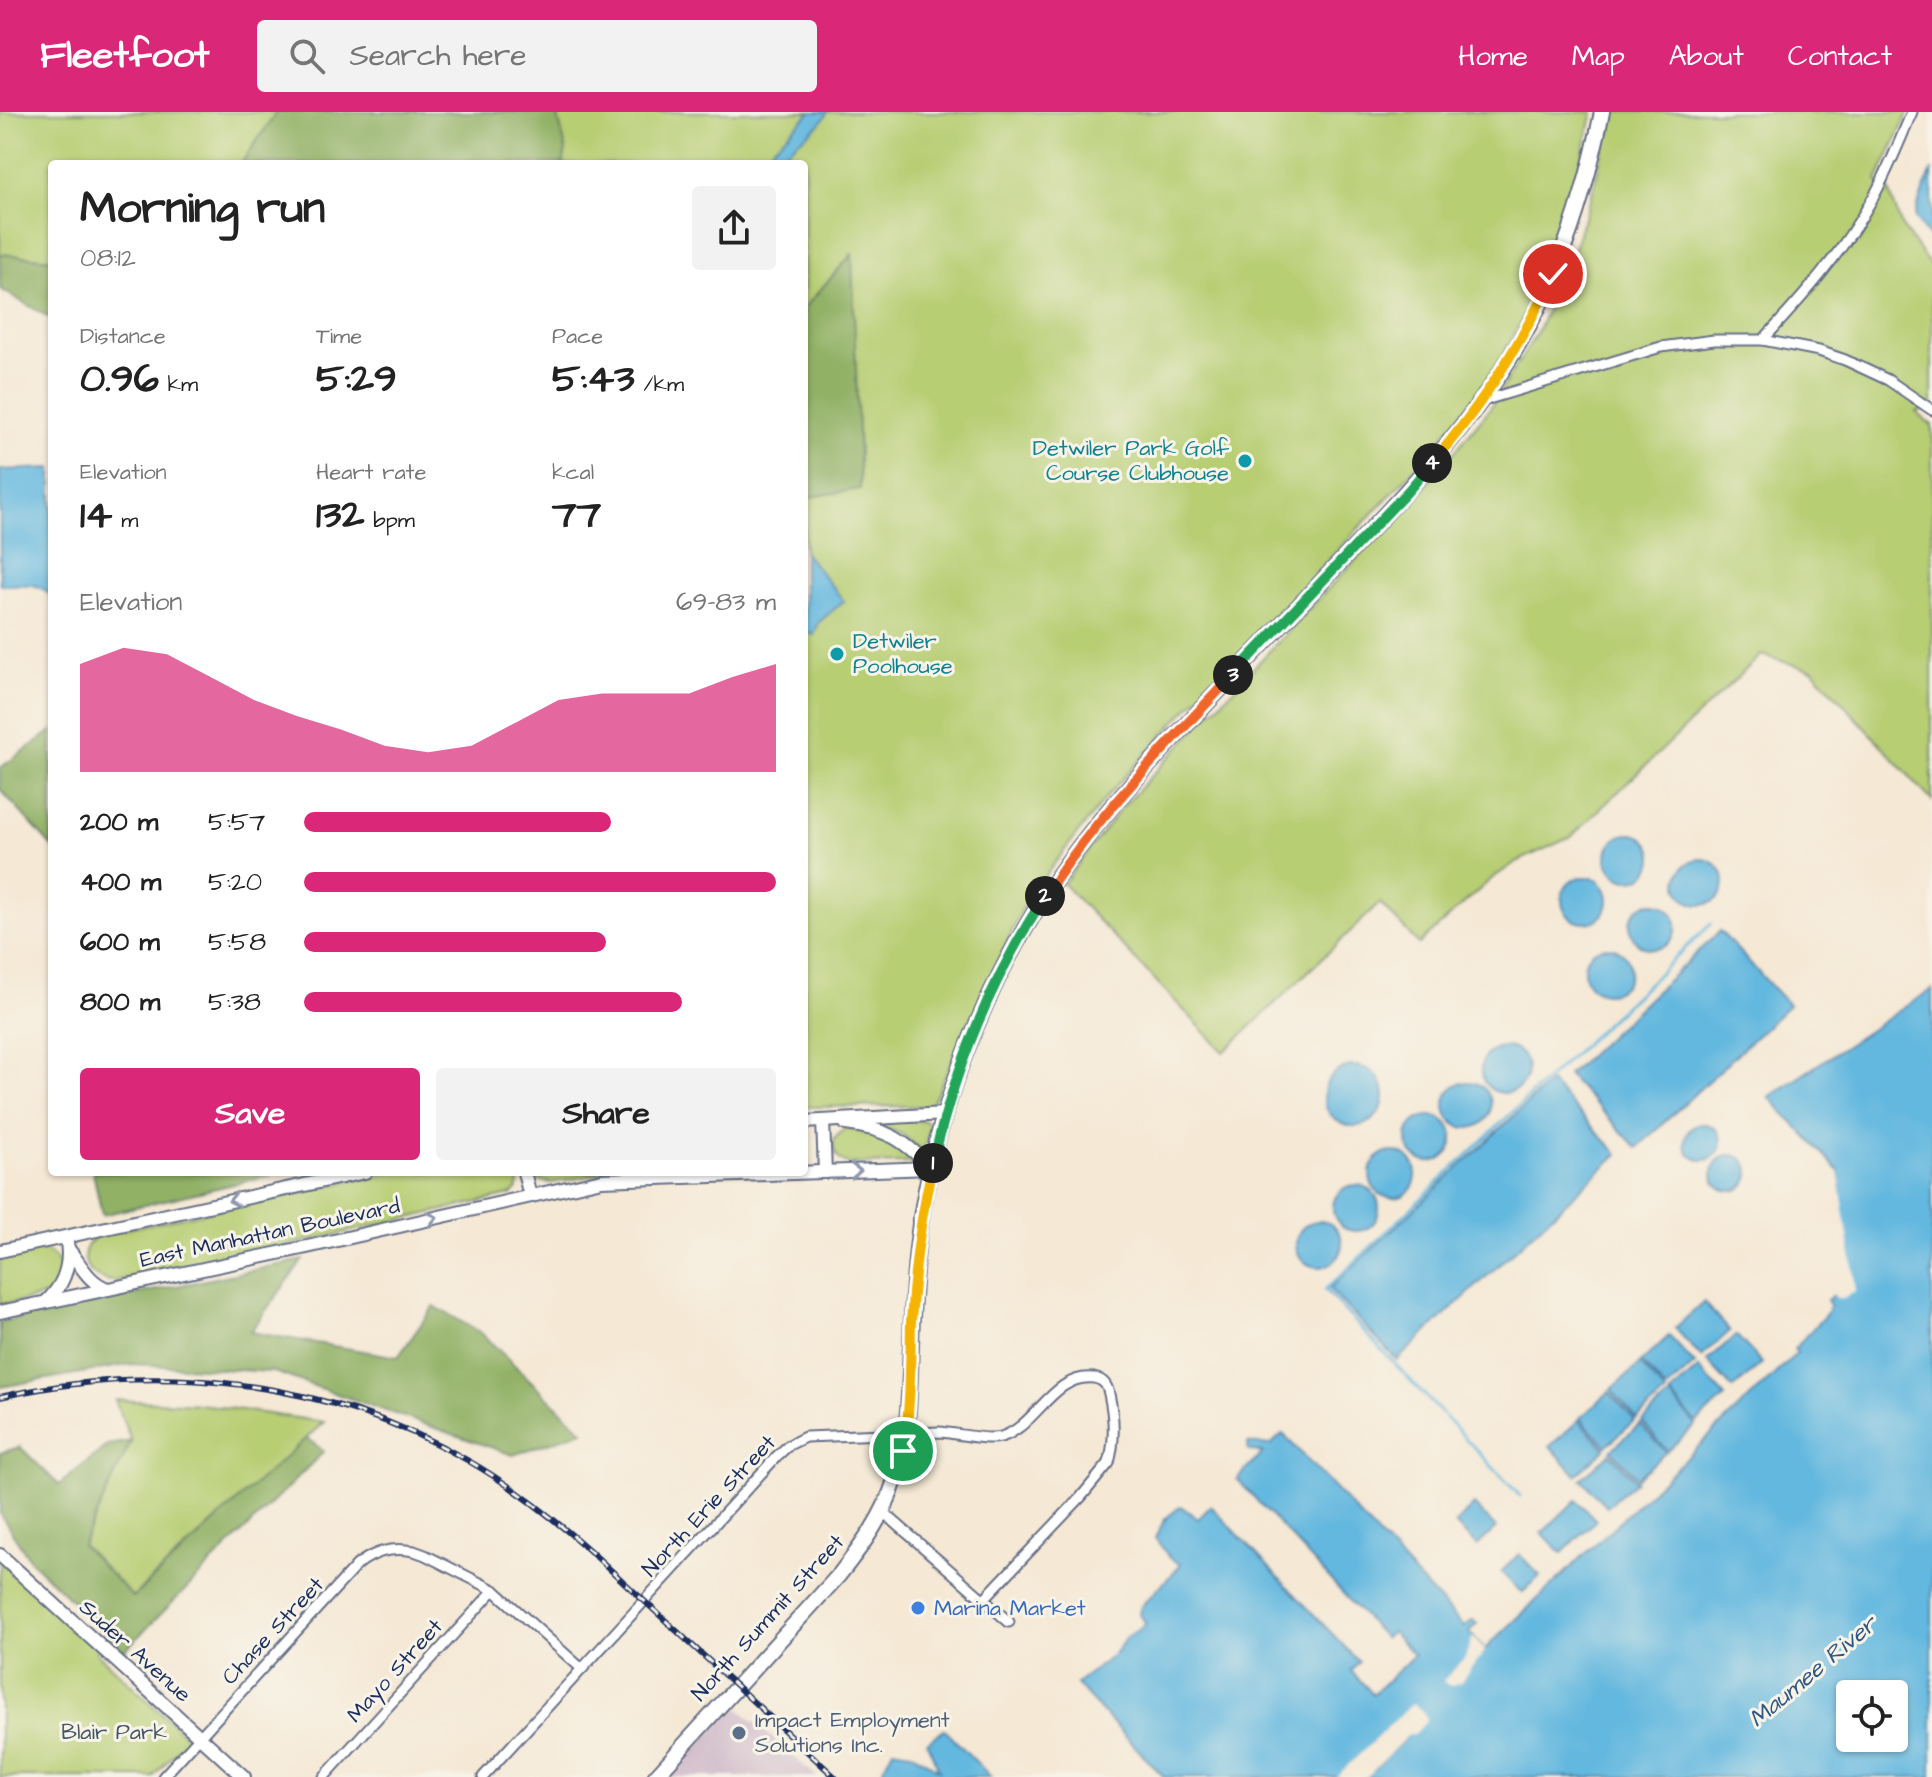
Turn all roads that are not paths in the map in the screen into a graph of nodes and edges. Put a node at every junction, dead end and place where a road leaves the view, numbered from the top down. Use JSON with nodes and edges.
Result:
{"nodes":[{"id":1,"x":1602,"y":112,"type":"edge"},
{"id":2,"x":1912,"y":112,"type":"edge"},
{"id":3,"x":1763,"y":340,"type":"junction"},
{"id":4,"x":1482,"y":401,"type":"junction"},
{"id":5,"x":1932,"y":410,"type":"edge"},
{"id":6,"x":945,"y":1114,"type":"junction"},
{"id":7,"x":823,"y":1121,"type":"junction"},
{"id":8,"x":808,"y":1122,"type":"edge"},
{"id":9,"x":931,"y":1168,"type":"junction"},
{"id":10,"x":825,"y":1172,"type":"junction"},
{"id":11,"x":808,"y":1173,"type":"edge"},
{"id":12,"x":347,"y":1176,"type":"edge"},
{"id":13,"x":525,"y":1176,"type":"edge"},
{"id":14,"x":714,"y":1176,"type":"edge"},
{"id":15,"x":530,"y":1196,"type":"junction"},
{"id":16,"x":66,"y":1237,"type":"junction"},
{"id":17,"x":69,"y":1250,"type":"junction"},
{"id":18,"x":0,"y":1251,"type":"edge"},
{"id":19,"x":108,"y":1289,"type":"junction"},
{"id":20,"x":46,"y":1302,"type":"junction"},
{"id":21,"x":0,"y":1312,"type":"edge"},
{"id":22,"x":906,"y":1434,"type":"junction"},
{"id":23,"x":882,"y":1511,"type":"junction"},
{"id":24,"x":0,"y":1555,"type":"edge"},
{"id":25,"x":494,"y":1590,"type":"junction"},
{"id":26,"x":983,"y":1600,"type":"junction"},
{"id":27,"x":1009,"y":1622,"type":"dead end"},
{"id":28,"x":582,"y":1669,"type":"junction"},
{"id":29,"x":200,"y":1737,"type":"junction"},
{"id":30,"x":163,"y":1777,"type":"edge"},
{"id":31,"x":244,"y":1777,"type":"edge"},
{"id":32,"x":324,"y":1777,"type":"edge"},
{"id":33,"x":483,"y":1777,"type":"edge"},
{"id":34,"x":655,"y":1777,"type":"edge"}],
"edges":[{"from":1,"to":4,"type":"main road","name":"North Summit Street"},
{"from":2,"to":3,"type":"street"},
{"from":3,"to":4,"type":"street"},
{"from":3,"to":5,"type":"street"},
{"from":4,"to":6,"type":"main road","name":"North Summit Street"},
{"from":6,"to":7,"type":"street"},
{"from":6,"to":9,"type":"main road","name":"North Summit Street"},
{"from":7,"to":8,"type":"street"},
{"from":7,"to":9,"type":"street"},
{"from":7,"to":10,"type":"street"},
{"from":10,"to":9,"type":"street","name":"East Manhattan Boulevard","one_way":true},
{"from":9,"to":22,"type":"main road","name":"North Summit Street"},
{"from":10,"to":11,"type":"street","name":"East Manhattan Boulevard"},
{"from":12,"to":16,"type":"street","name":"East Manhattan Boulevard","one_way":true},
{"from":13,"to":15,"type":"street"},
{"from":14,"to":15,"type":"street","name":"East Manhattan Boulevard"},
{"from":19,"to":15,"type":"street","name":"East Manhattan Boulevard","one_way":true},
{"from":16,"to":17,"type":"street"},
{"from":16,"to":18,"type":"street","name":"East Manhattan Boulevard"},
{"from":17,"to":19,"type":"street"},
{"from":17,"to":20,"type":"street"},
{"from":19,"to":20,"type":"street","name":"East Manhattan Boulevard"},
{"from":20,"to":21,"type":"street","name":"East Manhattan Boulevard"},
{"from":22,"to":23,"type":"main road","name":"North Summit Street"},
{"from":22,"to":26,"type":"street","name":"North Erie Street"},
{"from":22,"to":28,"type":"street","name":"North Erie Street"},
{"from":23,"to":26,"type":"street"},
{"from":23,"to":34,"type":"main road","name":"North Summit Street"},
{"from":24,"to":29,"type":"street","name":"Suder Avenue"},
{"from":25,"to":28,"type":"street"},
{"from":25,"to":29,"type":"street","name":"Chase Street"},
{"from":25,"to":32,"type":"street","name":"Mayo Street"},
{"from":26,"to":27,"type":"street"},
{"from":28,"to":33,"type":"street","name":"North Erie Street"},
{"from":29,"to":30,"type":"street","name":"Chase Street"},
{"from":29,"to":31,"type":"street","name":"Suder Avenue"}]}
